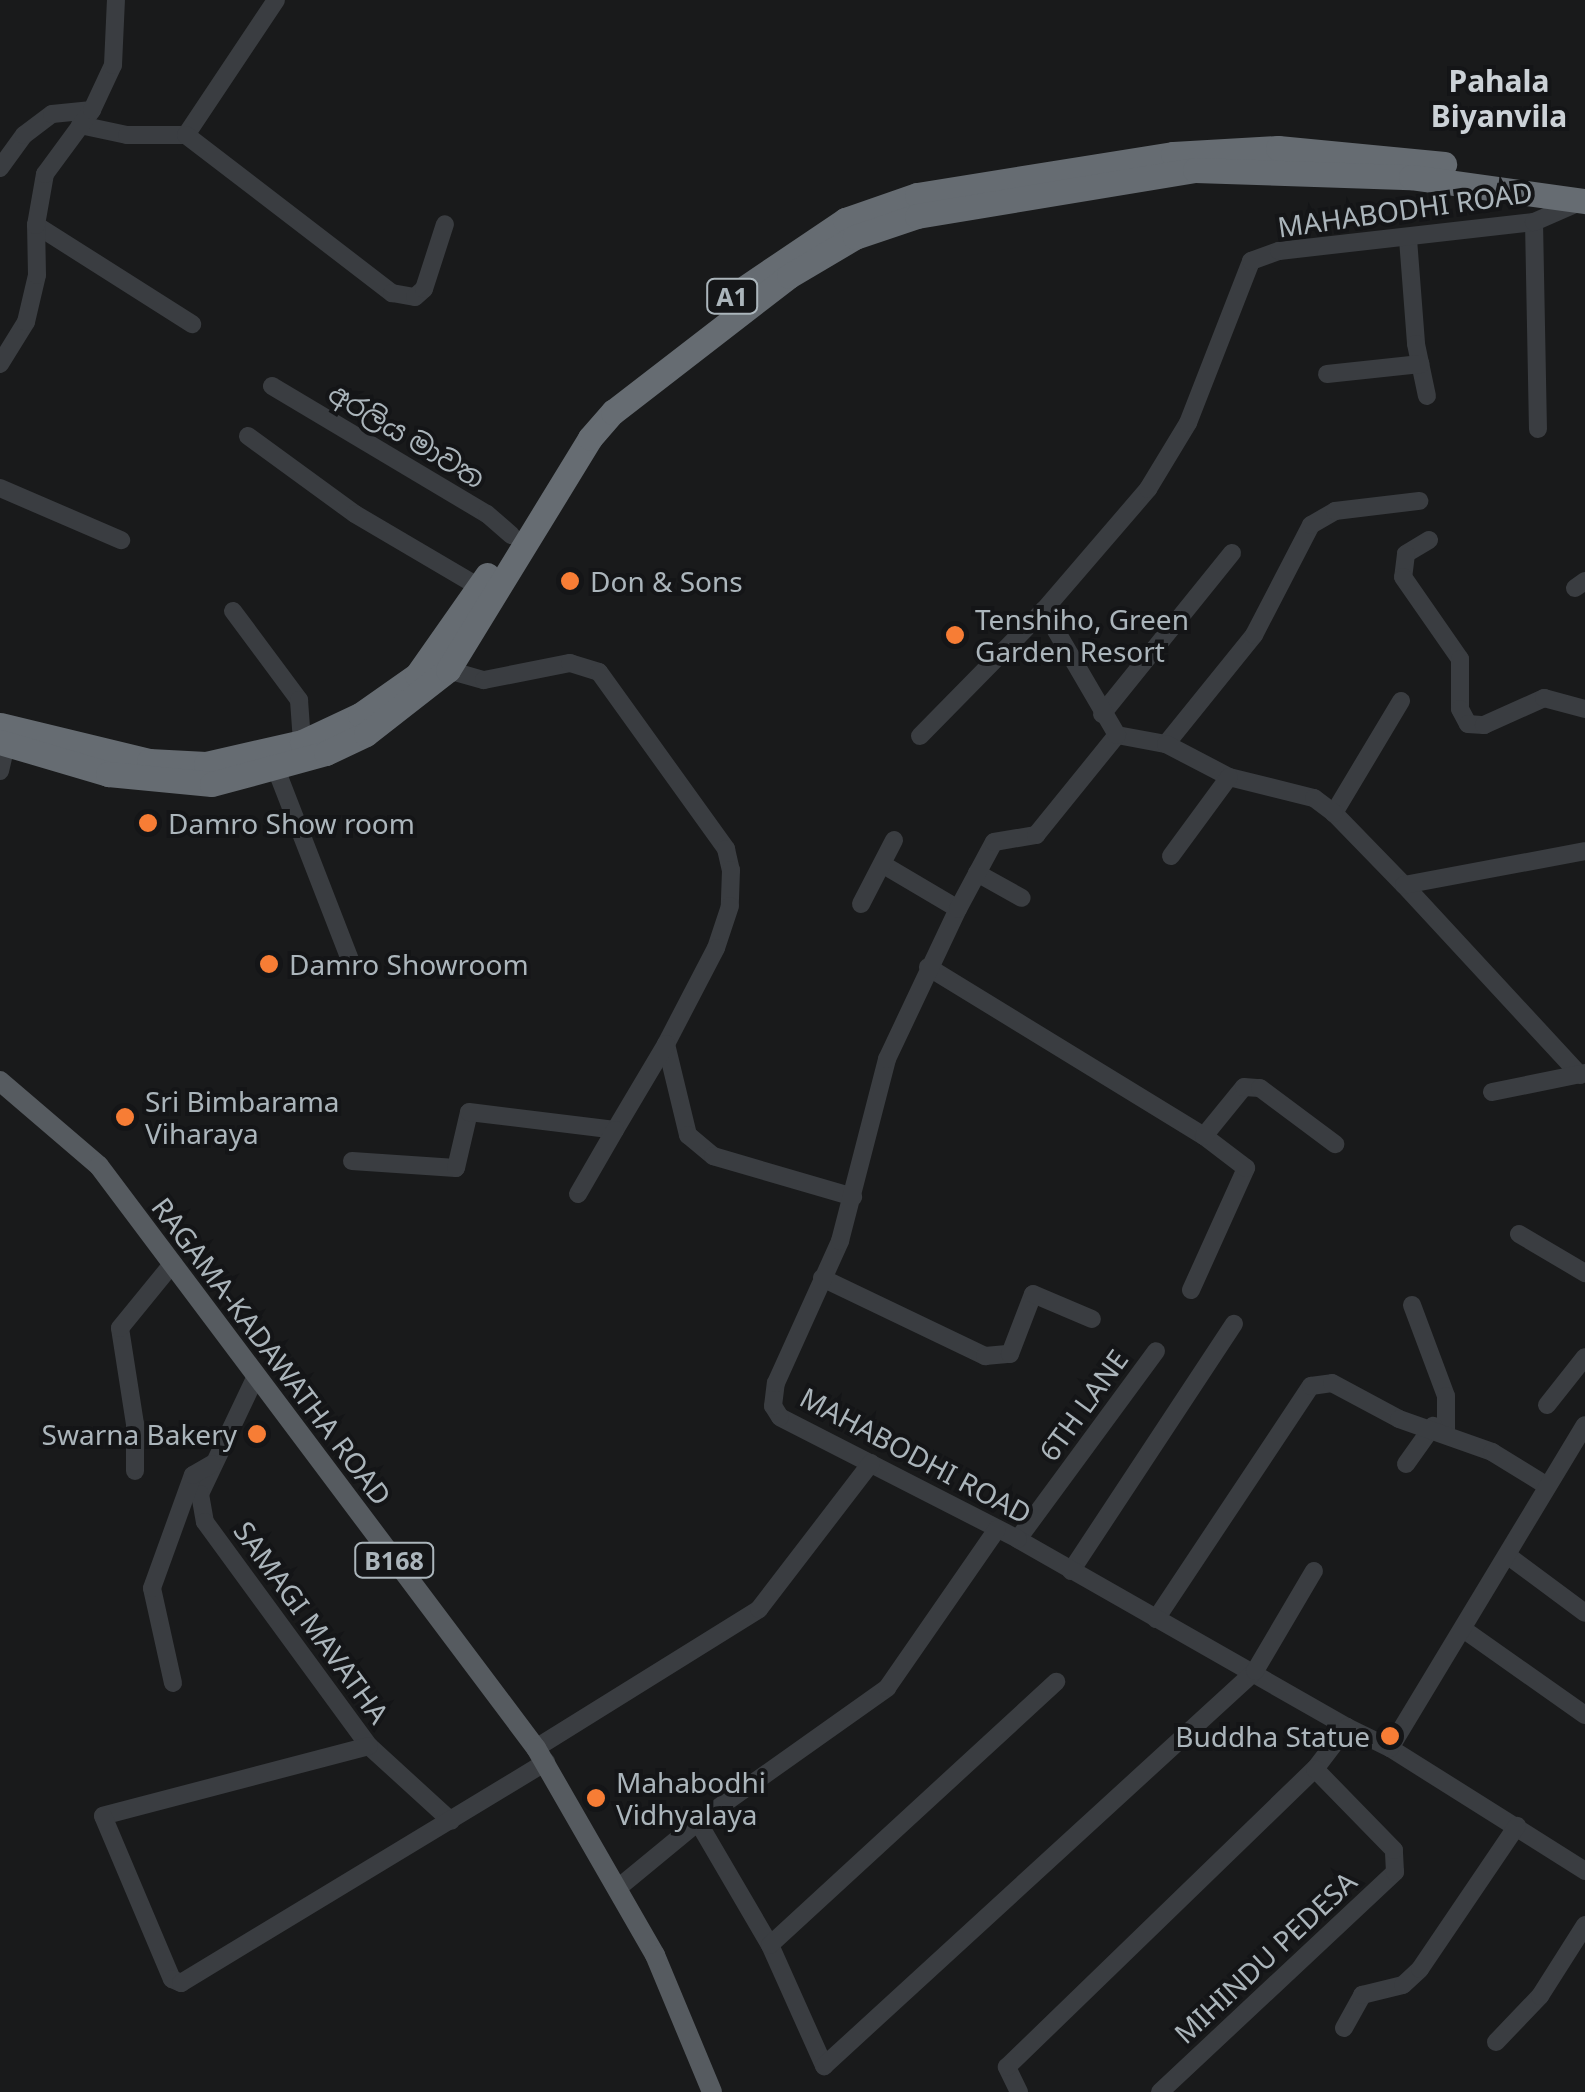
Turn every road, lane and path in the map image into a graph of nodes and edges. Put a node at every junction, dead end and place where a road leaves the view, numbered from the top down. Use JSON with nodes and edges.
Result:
{"nodes":[{"id":1,"x":116,"y":0,"type":"edge"},
{"id":2,"x":276,"y":0,"type":"edge"},
{"id":3,"x":86,"y":118,"type":"junction"},
{"id":4,"x":186,"y":135,"type":"junction"},
{"id":5,"x":0,"y":168,"type":"edge"},
{"id":6,"x":1584,"y":195,"type":"edge"},
{"id":7,"x":1534,"y":222,"type":"junction"},
{"id":8,"x":445,"y":224,"type":"dead end"},
{"id":9,"x":36,"y":225,"type":"junction"},
{"id":10,"x":1408,"y":239,"type":"junction"},
{"id":11,"x":192,"y":324,"type":"dead end"},
{"id":12,"x":0,"y":364,"type":"edge"},
{"id":13,"x":1420,"y":364,"type":"junction"},
{"id":14,"x":1327,"y":374,"type":"dead end"},
{"id":15,"x":272,"y":386,"type":"dead end"},
{"id":16,"x":1427,"y":396,"type":"dead end"},
{"id":17,"x":1538,"y":429,"type":"dead end"},
{"id":18,"x":248,"y":436,"type":"dead end"},
{"id":19,"x":0,"y":488,"type":"edge"},
{"id":20,"x":1418,"y":501,"type":"dead end"},
{"id":21,"x":511,"y":535,"type":"junction"},
{"id":22,"x":122,"y":540,"type":"dead end"},
{"id":23,"x":1429,"y":540,"type":"dead end"},
{"id":24,"x":1232,"y":553,"type":"dead end"},
{"id":25,"x":479,"y":587,"type":"junction"},
{"id":26,"x":1044,"y":610,"type":"junction"},
{"id":27,"x":233,"y":611,"type":"dead end"},
{"id":28,"x":448,"y":670,"type":"junction"},
{"id":29,"x":1401,"y":701,"type":"dead end"},
{"id":30,"x":1585,"y":709,"type":"edge"},
{"id":31,"x":1102,"y":714,"type":"junction"},
{"id":32,"x":4,"y":735,"type":"edge"},
{"id":33,"x":920,"y":736,"type":"dead end"},
{"id":34,"x":1117,"y":736,"type":"junction"},
{"id":35,"x":302,"y":742,"type":"junction"},
{"id":36,"x":1166,"y":744,"type":"junction"},
{"id":37,"x":276,"y":769,"type":"junction"},
{"id":38,"x":0,"y":772,"type":"edge"},
{"id":39,"x":1229,"y":778,"type":"junction"},
{"id":40,"x":1334,"y":813,"type":"junction"},
{"id":41,"x":894,"y":840,"type":"dead end"},
{"id":42,"x":1585,"y":851,"type":"edge"},
{"id":43,"x":1172,"y":856,"type":"dead end"},
{"id":44,"x":882,"y":864,"type":"junction"},
{"id":45,"x":977,"y":873,"type":"junction"},
{"id":46,"x":1404,"y":884,"type":"junction"},
{"id":47,"x":1022,"y":898,"type":"dead end"},
{"id":48,"x":861,"y":904,"type":"dead end"},
{"id":49,"x":958,"y":909,"type":"junction"},
{"id":50,"x":928,"y":967,"type":"junction"},
{"id":51,"x":353,"y":968,"type":"dead end"},
{"id":52,"x":666,"y":1044,"type":"junction"},
{"id":53,"x":1582,"y":1074,"type":"edge"},
{"id":54,"x":0,"y":1080,"type":"edge"},
{"id":55,"x":1492,"y":1092,"type":"dead end"},
{"id":56,"x":614,"y":1130,"type":"junction"},
{"id":57,"x":1204,"y":1136,"type":"junction"},
{"id":58,"x":1335,"y":1144,"type":"dead end"},
{"id":59,"x":352,"y":1161,"type":"dead end"},
{"id":60,"x":578,"y":1194,"type":"dead end"},
{"id":61,"x":853,"y":1197,"type":"junction"},
{"id":62,"x":1519,"y":1234,"type":"dead end"},
{"id":63,"x":173,"y":1263,"type":"junction"},
{"id":64,"x":1585,"y":1273,"type":"edge"},
{"id":65,"x":822,"y":1278,"type":"junction"},
{"id":66,"x":1191,"y":1290,"type":"dead end"},
{"id":67,"x":1412,"y":1304,"type":"dead end"},
{"id":68,"x":1092,"y":1319,"type":"dead end"},
{"id":69,"x":1234,"y":1324,"type":"dead end"},
{"id":70,"x":1156,"y":1351,"type":"dead end"},
{"id":71,"x":1585,"y":1357,"type":"edge"},
{"id":72,"x":256,"y":1376,"type":"junction"},
{"id":73,"x":1547,"y":1405,"type":"dead end"},
{"id":74,"x":1585,"y":1424,"type":"edge"},
{"id":75,"x":1439,"y":1430,"type":"junction"},
{"id":76,"x":212,"y":1463,"type":"junction"},
{"id":77,"x":870,"y":1464,"type":"junction"},
{"id":78,"x":1406,"y":1464,"type":"dead end"},
{"id":79,"x":135,"y":1470,"type":"dead end"},
{"id":80,"x":1544,"y":1484,"type":"junction"},
{"id":81,"x":998,"y":1528,"type":"junction"},
{"id":82,"x":1018,"y":1539,"type":"junction"},
{"id":83,"x":1507,"y":1555,"type":"junction"},
{"id":84,"x":1071,"y":1570,"type":"junction"},
{"id":85,"x":1314,"y":1571,"type":"dead end"},
{"id":86,"x":1585,"y":1613,"type":"edge"},
{"id":87,"x":1156,"y":1619,"type":"junction"},
{"id":88,"x":1463,"y":1629,"type":"junction"},
{"id":89,"x":1255,"y":1672,"type":"junction"},
{"id":90,"x":1056,"y":1682,"type":"dead end"},
{"id":91,"x":173,"y":1683,"type":"dead end"},
{"id":92,"x":1585,"y":1715,"type":"edge"},
{"id":93,"x":1347,"y":1728,"type":"junction"},
{"id":94,"x":369,"y":1746,"type":"junction"},
{"id":95,"x":1390,"y":1748,"type":"junction"},
{"id":96,"x":541,"y":1755,"type":"junction"},
{"id":97,"x":1315,"y":1769,"type":"junction"},
{"id":98,"x":451,"y":1820,"type":"junction"},
{"id":99,"x":698,"y":1822,"type":"junction"},
{"id":100,"x":1517,"y":1826,"type":"junction"},
{"id":101,"x":1585,"y":1870,"type":"edge"},
{"id":102,"x":618,"y":1888,"type":"junction"},
{"id":103,"x":1585,"y":1925,"type":"edge"},
{"id":104,"x":770,"y":1945,"type":"junction"},
{"id":105,"x":1344,"y":2028,"type":"dead end"},
{"id":106,"x":1496,"y":2042,"type":"dead end"},
{"id":107,"x":712,"y":2092,"type":"edge"},
{"id":108,"x":1019,"y":2092,"type":"edge"},
{"id":109,"x":1160,"y":2092,"type":"edge"}],
"edges":[{"from":1,"to":3,"type":"street"},
{"from":2,"to":4,"type":"street"},
{"from":3,"to":4,"type":"street"},
{"from":3,"to":5,"type":"street"},
{"from":3,"to":9,"type":"street"},
{"from":4,"to":8,"type":"street"},
{"from":6,"to":7,"type":"street","name":"MAHABODHI ROAD"},
{"from":6,"to":21,"type":"highway","number":"A1"},
{"from":6,"to":28,"type":"highway","number":"A1"},
{"from":7,"to":10,"type":"street","name":"MAHABODHI ROAD"},
{"from":7,"to":17,"type":"street"},
{"from":9,"to":11,"type":"street"},
{"from":9,"to":12,"type":"street"},
{"from":10,"to":13,"type":"street"},
{"from":10,"to":26,"type":"street","name":"MAHABODHI ROAD"},
{"from":13,"to":14,"type":"street"},
{"from":13,"to":16,"type":"street"},
{"from":15,"to":21,"type":"street","name":"අරලිය මාවත"},
{"from":18,"to":25,"type":"street"},
{"from":19,"to":22,"type":"street"},
{"from":20,"to":36,"type":"street"},
{"from":21,"to":25,"type":"highway","number":"A1"},
{"from":23,"to":30,"type":"street"},
{"from":24,"to":31,"type":"street"},
{"from":25,"to":35,"type":"highway","number":"A1"},
{"from":26,"to":31,"type":"street"},
{"from":26,"to":33,"type":"street"},
{"from":27,"to":35,"type":"street"},
{"from":28,"to":37,"type":"highway","number":"A1"},
{"from":28,"to":52,"type":"street"},
{"from":29,"to":40,"type":"street"},
{"from":31,"to":34,"type":"street"},
{"from":32,"to":35,"type":"highway","number":"A1"},
{"from":32,"to":37,"type":"highway","number":"A1"},
{"from":32,"to":38,"type":"street"},
{"from":34,"to":36,"type":"street"},
{"from":34,"to":45,"type":"street","name":"MAHABODHI ROAD"},
{"from":36,"to":39,"type":"street"},
{"from":37,"to":51,"type":"street"},
{"from":39,"to":40,"type":"street"},
{"from":39,"to":43,"type":"street"},
{"from":40,"to":46,"type":"street"},
{"from":41,"to":44,"type":"street"},
{"from":42,"to":46,"type":"street"},
{"from":44,"to":48,"type":"street"},
{"from":44,"to":49,"type":"street"},
{"from":45,"to":47,"type":"street"},
{"from":45,"to":49,"type":"street","name":"MAHABODHI ROAD"},
{"from":46,"to":53,"type":"street"},
{"from":49,"to":50,"type":"street","name":"MAHABODHI ROAD"},
{"from":50,"to":57,"type":"street"},
{"from":50,"to":61,"type":"street","name":"MAHABODHI ROAD"},
{"from":52,"to":56,"type":"street"},
{"from":52,"to":61,"type":"street"},
{"from":53,"to":55,"type":"street"},
{"from":54,"to":63,"type":"main road","name":"RAGAMA-KADAWATHA ROAD","number":"B168"},
{"from":56,"to":59,"type":"street"},
{"from":56,"to":60,"type":"street"},
{"from":57,"to":58,"type":"street"},
{"from":57,"to":66,"type":"street"},
{"from":61,"to":65,"type":"street","name":"MAHABODHI ROAD"},
{"from":62,"to":64,"type":"street"},
{"from":63,"to":72,"type":"main road","name":"RAGAMA-KADAWATHA ROAD","number":"B168"},
{"from":63,"to":79,"type":"street"},
{"from":65,"to":68,"type":"street"},
{"from":65,"to":77,"type":"street","name":"MAHABODHI ROAD"},
{"from":67,"to":75,"type":"street"},
{"from":69,"to":84,"type":"street"},
{"from":70,"to":82,"type":"street","name":"6TH LANE"},
{"from":71,"to":73,"type":"street"},
{"from":72,"to":76,"type":"street","name":"SAMAGI MAVATHA"},
{"from":72,"to":96,"type":"main road","name":"RAGAMA-KADAWATHA ROAD","number":"B168"},
{"from":74,"to":80,"type":"street"},
{"from":75,"to":78,"type":"street"},
{"from":75,"to":80,"type":"street"},
{"from":75,"to":87,"type":"street"},
{"from":76,"to":91,"type":"street"},
{"from":76,"to":94,"type":"street","name":"SAMAGI MAVATHA"},
{"from":77,"to":81,"type":"street","name":"MAHABODHI ROAD"},
{"from":77,"to":96,"type":"street"},
{"from":80,"to":83,"type":"street"},
{"from":81,"to":82,"type":"street","name":"MAHABODHI ROAD"},
{"from":81,"to":99,"type":"street"},
{"from":82,"to":84,"type":"street","name":"MAHABODHI ROAD"},
{"from":83,"to":86,"type":"street"},
{"from":83,"to":88,"type":"street"},
{"from":84,"to":87,"type":"street","name":"MAHABODHI ROAD"},
{"from":85,"to":89,"type":"street"},
{"from":87,"to":89,"type":"street","name":"MAHABODHI ROAD"},
{"from":88,"to":92,"type":"street"},
{"from":88,"to":95,"type":"street"},
{"from":89,"to":93,"type":"street","name":"MAHABODHI ROAD"},
{"from":89,"to":104,"type":"street"},
{"from":90,"to":104,"type":"street"},
{"from":93,"to":95,"type":"street","name":"MAHABODHI ROAD"},
{"from":93,"to":97,"type":"street"},
{"from":94,"to":98,"type":"street","name":"SAMAGI MAVATHA"},
{"from":94,"to":98,"type":"street"},
{"from":95,"to":100,"type":"street","name":"MAHABODHI ROAD"},
{"from":96,"to":98,"type":"street"},
{"from":96,"to":102,"type":"main road","name":"RAGAMA-KADAWATHA ROAD","number":"B168"},
{"from":97,"to":108,"type":"street"},
{"from":97,"to":109,"type":"street","name":"MIHINDU PEDESA"},
{"from":99,"to":102,"type":"street"},
{"from":99,"to":104,"type":"street"},
{"from":100,"to":101,"type":"street","name":"MAHABODHI ROAD"},
{"from":100,"to":105,"type":"street"},
{"from":102,"to":107,"type":"main road","name":"RAGAMA-KADAWATHA ROAD","number":"B168"},
{"from":103,"to":106,"type":"street"}]}
